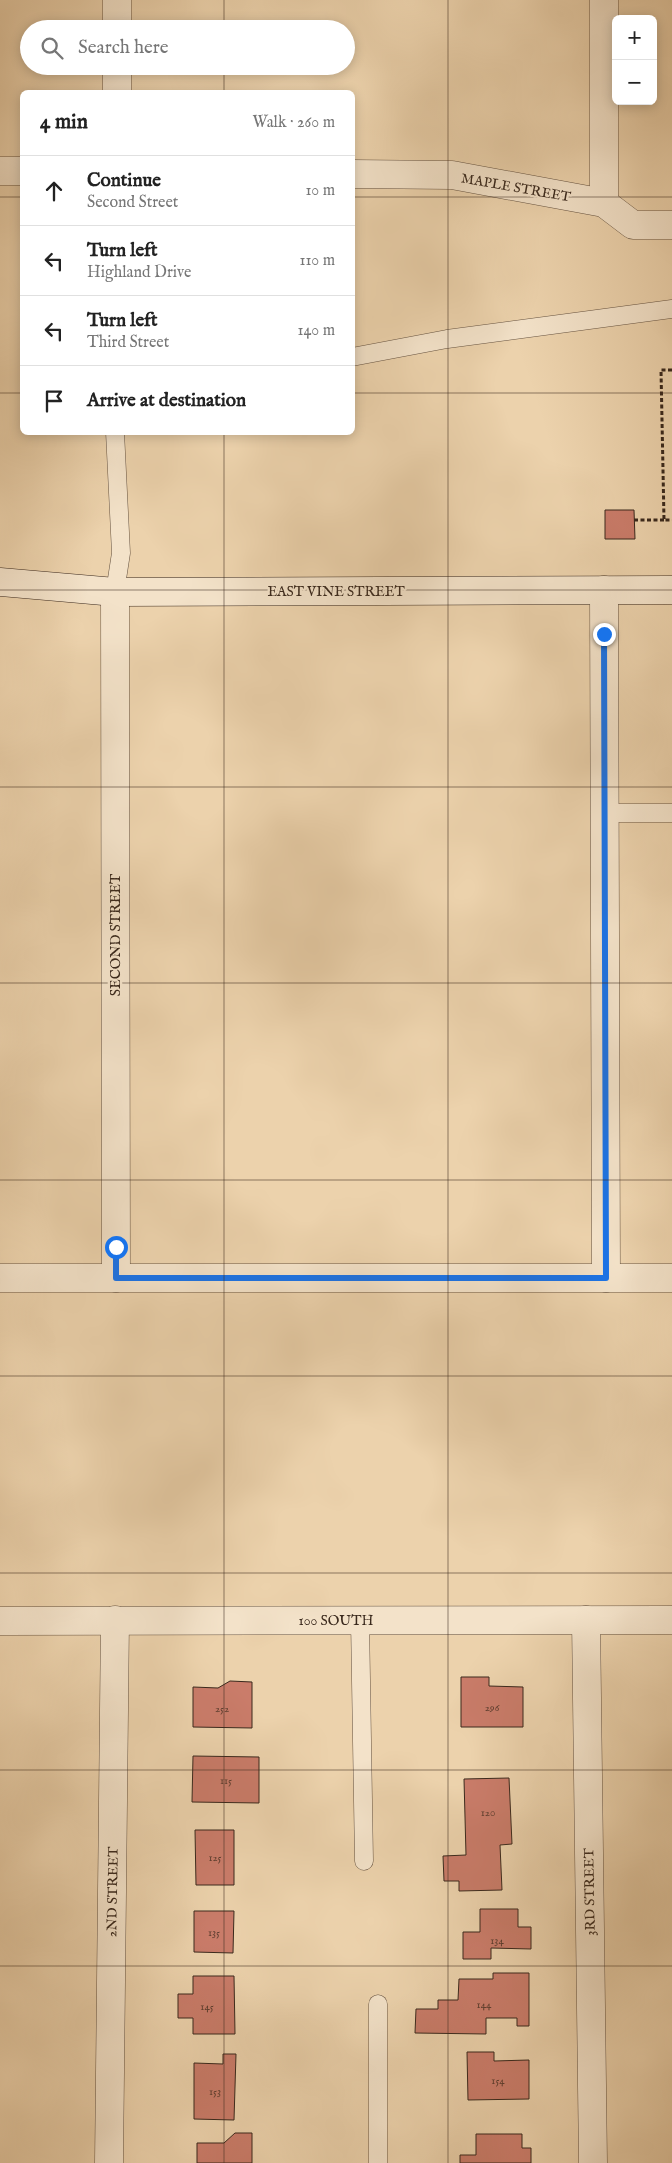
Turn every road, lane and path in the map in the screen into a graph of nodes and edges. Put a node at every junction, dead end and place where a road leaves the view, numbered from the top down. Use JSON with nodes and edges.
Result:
{"nodes":[{"id":1,"x":117,"y":0,"type":"edge"},
{"id":2,"x":604,"y":0,"type":"edge"},
{"id":3,"x":117,"y":20,"type":"edge"},
{"id":4,"x":117,"y":75,"type":"edge"},
{"id":5,"x":117,"y":90,"type":"edge"},
{"id":6,"x":0,"y":171,"type":"edge"},
{"id":7,"x":20,"y":171,"type":"edge"},
{"id":8,"x":355,"y":174,"type":"edge"},
{"id":9,"x":604,"y":203,"type":"junction"},
{"id":10,"x":672,"y":225,"type":"edge"},
{"id":11,"x":672,"y":309,"type":"edge"},
{"id":12,"x":355,"y":356,"type":"edge"},
{"id":13,"x":672,"y":370,"type":"edge"},
{"id":14,"x":115,"y":435,"type":"edge"},
{"id":15,"x":634,"y":520,"type":"dead end"},
{"id":16,"x":664,"y":520,"type":"junction"},
{"id":17,"x":672,"y":520,"type":"edge"},
{"id":18,"x":0,"y":582,"type":"edge"},
{"id":19,"x":604,"y":590,"type":"junction"},
{"id":20,"x":672,"y":590,"type":"edge"},
{"id":21,"x":115,"y":592,"type":"junction"},
{"id":22,"x":672,"y":812,"type":"edge"},
{"id":23,"x":604,"y":813,"type":"junction"},
{"id":24,"x":0,"y":1278,"type":"edge"},
{"id":25,"x":116,"y":1278,"type":"junction"},
{"id":26,"x":606,"y":1278,"type":"junction"},
{"id":27,"x":672,"y":1278,"type":"edge"},
{"id":28,"x":115,"y":1620,"type":"junction"},
{"id":29,"x":360,"y":1620,"type":"junction"},
{"id":30,"x":586,"y":1620,"type":"junction"},
{"id":31,"x":672,"y":1620,"type":"edge"},
{"id":32,"x":0,"y":1621,"type":"edge"},
{"id":33,"x":364,"y":1861,"type":"dead end"},
{"id":34,"x":378,"y":2004,"type":"dead end"},
{"id":35,"x":109,"y":2163,"type":"edge"},
{"id":36,"x":378,"y":2163,"type":"edge"},
{"id":37,"x":593,"y":2163,"type":"edge"}],
"edges":[{"from":1,"to":3,"type":"street"},
{"from":2,"to":9,"type":"street"},
{"from":4,"to":5,"type":"street"},
{"from":6,"to":7,"type":"street"},
{"from":8,"to":9,"type":"street","name":"MAPLE STREET"},
{"from":9,"to":10,"type":"street","name":"MAPLE STREET"},
{"from":11,"to":12,"type":"lane"},
{"from":13,"to":16,"type":"path"},
{"from":14,"to":21,"type":"lane"},
{"from":15,"to":16,"type":"path"},
{"from":16,"to":17,"type":"path"},
{"from":18,"to":21,"type":"street","name":"EAST VINE STREET"},
{"from":19,"to":20,"type":"street","name":"EAST VINE STREET"},
{"from":19,"to":21,"type":"street","name":"EAST VINE STREET"},
{"from":19,"to":23,"type":"street"},
{"from":21,"to":25,"type":"street","name":"SECOND STREET"},
{"from":22,"to":23,"type":"lane"},
{"from":23,"to":26,"type":"street"},
{"from":24,"to":25,"type":"street"},
{"from":25,"to":26,"type":"street"},
{"from":26,"to":27,"type":"street"},
{"from":28,"to":29,"type":"street","name":"100 SOUTH"},
{"from":28,"to":32,"type":"street","name":"100 SOUTH"},
{"from":28,"to":35,"type":"street","name":"2ND STREET"},
{"from":29,"to":30,"type":"street","name":"100 SOUTH"},
{"from":29,"to":33,"type":"lane"},
{"from":30,"to":31,"type":"street","name":"100 SOUTH"},
{"from":30,"to":37,"type":"street","name":"3RD STREET"},
{"from":34,"to":36,"type":"lane"}]}
